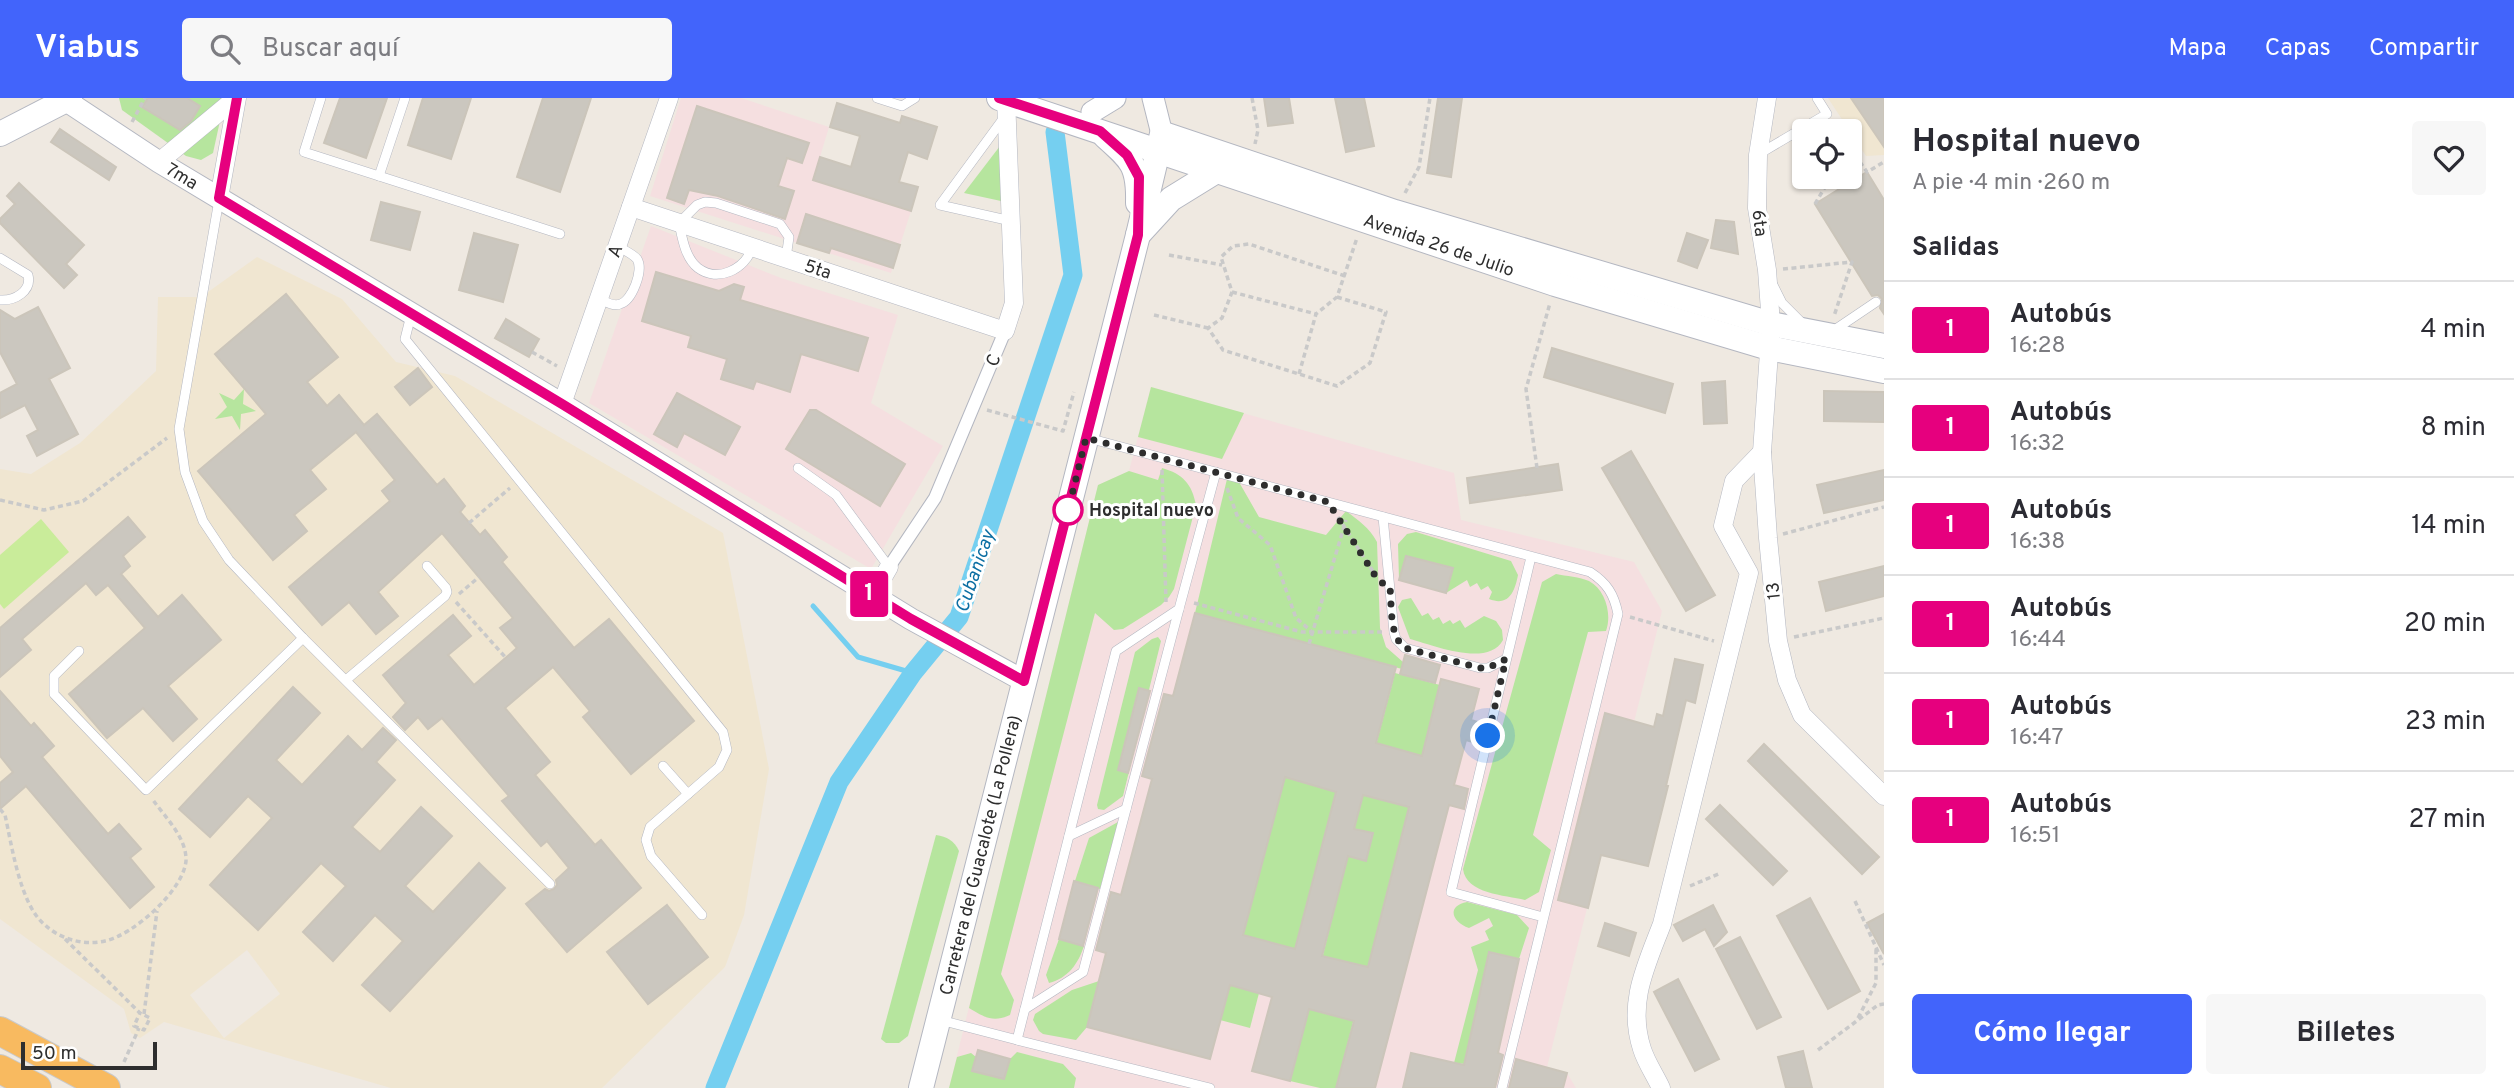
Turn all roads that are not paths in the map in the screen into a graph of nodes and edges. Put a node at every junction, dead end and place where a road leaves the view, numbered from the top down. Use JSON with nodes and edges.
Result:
{"nodes":[{"id":1,"x":237,"y":98,"type":"edge"},
{"id":2,"x":321,"y":98,"type":"edge"},
{"id":3,"x":405,"y":98,"type":"edge"},
{"id":4,"x":669,"y":98,"type":"edge"},
{"id":5,"x":877,"y":98,"type":"edge"},
{"id":6,"x":915,"y":98,"type":"edge"},
{"id":7,"x":1115,"y":98,"type":"edge"},
{"id":8,"x":1153,"y":98,"type":"edge"},
{"id":9,"x":1163,"y":98,"type":"edge"},
{"id":10,"x":1767,"y":98,"type":"edge"},
{"id":11,"x":1817,"y":98,"type":"edge"},
{"id":12,"x":66,"y":99,"type":"edge"},
{"id":13,"x":1015,"y":102,"type":"edge"},
{"id":14,"x":1084,"y":118,"type":"junction"},
{"id":15,"x":0,"y":134,"type":"edge"},
{"id":16,"x":1160,"y":142,"type":"junction"},
{"id":17,"x":1758,"y":155,"type":"junction"},
{"id":18,"x":159,"y":162,"type":"junction"},
{"id":19,"x":1217,"y":170,"type":"junction"},
{"id":20,"x":379,"y":176,"type":"junction"},
{"id":21,"x":219,"y":198,"type":"junction"},
{"id":22,"x":631,"y":207,"type":"junction"},
{"id":23,"x":1011,"y":220,"type":"junction"},
{"id":24,"x":678,"y":223,"type":"junction"},
{"id":25,"x":560,"y":234,"type":"dead end"},
{"id":26,"x":1138,"y":235,"type":"junction"},
{"id":27,"x":617,"y":246,"type":"junction"},
{"id":28,"x":752,"y":248,"type":"junction"},
{"id":29,"x":0,"y":258,"type":"edge"},
{"id":30,"x":786,"y":258,"type":"junction"},
{"id":31,"x":1767,"y":270,"type":"junction"},
{"id":32,"x":598,"y":299,"type":"junction"},
{"id":33,"x":0,"y":300,"type":"edge"},
{"id":34,"x":1876,"y":302,"type":"dead end"},
{"id":35,"x":411,"y":313,"type":"junction"},
{"id":36,"x":1005,"y":331,"type":"junction"},
{"id":37,"x":1827,"y":335,"type":"junction"},
{"id":38,"x":1770,"y":336,"type":"junction"},
{"id":39,"x":1884,"y":346,"type":"edge"},
{"id":40,"x":1884,"y":371,"type":"edge"},
{"id":41,"x":562,"y":404,"type":"junction"},
{"id":42,"x":1086,"y":438,"type":"junction"},
{"id":43,"x":1762,"y":452,"type":"junction"},
{"id":44,"x":798,"y":468,"type":"dead end"},
{"id":45,"x":1216,"y":472,"type":"junction"},
{"id":46,"x":1383,"y":517,"type":"junction"},
{"id":47,"x":1531,"y":556,"type":"junction"},
{"id":48,"x":428,"y":566,"type":"dead end"},
{"id":49,"x":889,"y":567,"type":"junction"},
{"id":50,"x":872,"y":596,"type":"junction"},
{"id":51,"x":1181,"y":604,"type":"junction"},
{"id":52,"x":303,"y":638,"type":"junction"},
{"id":53,"x":79,"y":651,"type":"dead end"},
{"id":54,"x":1506,"y":659,"type":"junction"},
{"id":55,"x":346,"y":680,"type":"junction"},
{"id":56,"x":1024,"y":681,"type":"junction"},
{"id":57,"x":663,"y":766,"type":"dead end"},
{"id":58,"x":688,"y":794,"type":"junction"},
{"id":59,"x":1884,"y":796,"type":"edge"},
{"id":60,"x":1126,"y":808,"type":"junction"},
{"id":61,"x":1069,"y":836,"type":"junction"},
{"id":62,"x":550,"y":884,"type":"dead end"},
{"id":63,"x":702,"y":915,"type":"dead end"},
{"id":64,"x":1544,"y":917,"type":"junction"},
{"id":65,"x":1025,"y":1009,"type":"junction"},
{"id":66,"x":939,"y":1019,"type":"junction"},
{"id":67,"x":0,"y":1031,"type":"edge"},
{"id":68,"x":1017,"y":1040,"type":"junction"},
{"id":69,"x":7,"y":1077,"type":"edge"},
{"id":70,"x":37,"y":1088,"type":"edge"},
{"id":71,"x":106,"y":1088,"type":"edge"},
{"id":72,"x":921,"y":1088,"type":"edge"},
{"id":73,"x":1210,"y":1088,"type":"edge"},
{"id":74,"x":1502,"y":1088,"type":"edge"},
{"id":75,"x":1661,"y":1088,"type":"edge"}],
"edges":[{"from":1,"to":18,"type":"street"},
{"from":1,"to":21,"type":"street"},
{"from":2,"to":20,"type":"lane"},
{"from":3,"to":20,"type":"lane"},
{"from":4,"to":22,"type":"street","name":"A"},
{"from":5,"to":6,"type":"lane"},
{"from":7,"to":14,"type":"street"},
{"from":8,"to":16,"type":"street"},
{"from":9,"to":16,"type":"street"},
{"from":10,"to":17,"type":"street","name":"6ta"},
{"from":11,"to":17,"type":"lane"},
{"from":12,"to":15,"type":"main road"},
{"from":12,"to":18,"type":"street","name":"7ma"},
{"from":13,"to":14,"type":"main road","name":"Avenida 26 de Julio"},
{"from":13,"to":23,"type":"street","name":"C"},
{"from":13,"to":23,"type":"lane"},
{"from":14,"to":16,"type":"main road","name":"Avenida 26 de Julio"},
{"from":14,"to":26,"type":"main road"},
{"from":16,"to":19,"type":"main road","name":"Avenida 26 de Julio"},
{"from":16,"to":26,"type":"main road","name":"Carretera del Guacalote (La Pollera)"},
{"from":16,"to":38,"type":"main road","name":"Avenida 26 de Julio"},
{"from":17,"to":31,"type":"street","name":"6ta"},
{"from":18,"to":21,"type":"street","name":"7ma"},
{"from":19,"to":26,"type":"main road"},
{"from":19,"to":38,"type":"main road","name":"Avenida 26 de Julio"},
{"from":20,"to":25,"type":"lane"},
{"from":21,"to":35,"type":"street","name":"7ma"},
{"from":21,"to":52,"type":"lane"},
{"from":22,"to":24,"type":"street","name":"5ta"},
{"from":22,"to":27,"type":"street","name":"A"},
{"from":23,"to":36,"type":"street","name":"C"},
{"from":24,"to":28,"type":"street","name":"5ta"},
{"from":24,"to":28,"type":"lane"},
{"from":24,"to":30,"type":"lane"},
{"from":26,"to":42,"type":"main road","name":"Carretera del Guacalote (La Pollera)"},
{"from":27,"to":32,"type":"street","name":"A"},
{"from":27,"to":32,"type":"lane"},
{"from":28,"to":30,"type":"street","name":"5ta"},
{"from":29,"to":33,"type":"lane"},
{"from":30,"to":36,"type":"street","name":"5ta"},
{"from":31,"to":37,"type":"lane"},
{"from":31,"to":38,"type":"street","name":"6ta"},
{"from":32,"to":41,"type":"street","name":"A"},
{"from":34,"to":37,"type":"lane"},
{"from":35,"to":41,"type":"street","name":"7ma"},
{"from":35,"to":58,"type":"lane"},
{"from":36,"to":49,"type":"street","name":"C"},
{"from":37,"to":38,"type":"main road","name":"Avenida 26 de Julio"},
{"from":37,"to":39,"type":"main road","name":"Avenida 26 de Julio"},
{"from":38,"to":40,"type":"main road","name":"Avenida 26 de Julio"},
{"from":38,"to":43,"type":"street","name":"13"},
{"from":41,"to":50,"type":"street","name":"7ma"},
{"from":42,"to":45,"type":"lane"},
{"from":42,"to":56,"type":"main road","name":"Carretera del Guacalote (La Pollera)"},
{"from":43,"to":59,"type":"street","name":"13"},
{"from":43,"to":75,"type":"street"},
{"from":44,"to":49,"type":"lane"},
{"from":45,"to":46,"type":"lane"},
{"from":45,"to":51,"type":"lane"},
{"from":46,"to":47,"type":"lane"},
{"from":46,"to":54,"type":"lane"},
{"from":47,"to":54,"type":"lane"},
{"from":47,"to":64,"type":"lane"},
{"from":48,"to":55,"type":"lane"},
{"from":49,"to":50,"type":"street","name":"C"},
{"from":50,"to":56,"type":"street","name":"7ma"},
{"from":51,"to":60,"type":"lane"},
{"from":51,"to":61,"type":"lane"},
{"from":52,"to":53,"type":"lane"},
{"from":52,"to":55,"type":"lane"},
{"from":54,"to":64,"type":"lane"},
{"from":55,"to":62,"type":"lane"},
{"from":56,"to":66,"type":"main road","name":"Carretera del Guacalote (La Pollera)"},
{"from":57,"to":58,"type":"lane"},
{"from":58,"to":63,"type":"lane"},
{"from":60,"to":61,"type":"lane"},
{"from":60,"to":65,"type":"lane"},
{"from":61,"to":65,"type":"lane"},
{"from":64,"to":74,"type":"lane"},
{"from":65,"to":68,"type":"lane"},
{"from":66,"to":68,"type":"lane"},
{"from":66,"to":72,"type":"main road","name":"Carretera del Guacalote (La Pollera)"},
{"from":67,"to":71,"type":"highway"},
{"from":68,"to":73,"type":"lane"},
{"from":69,"to":70,"type":"highway"}]}
